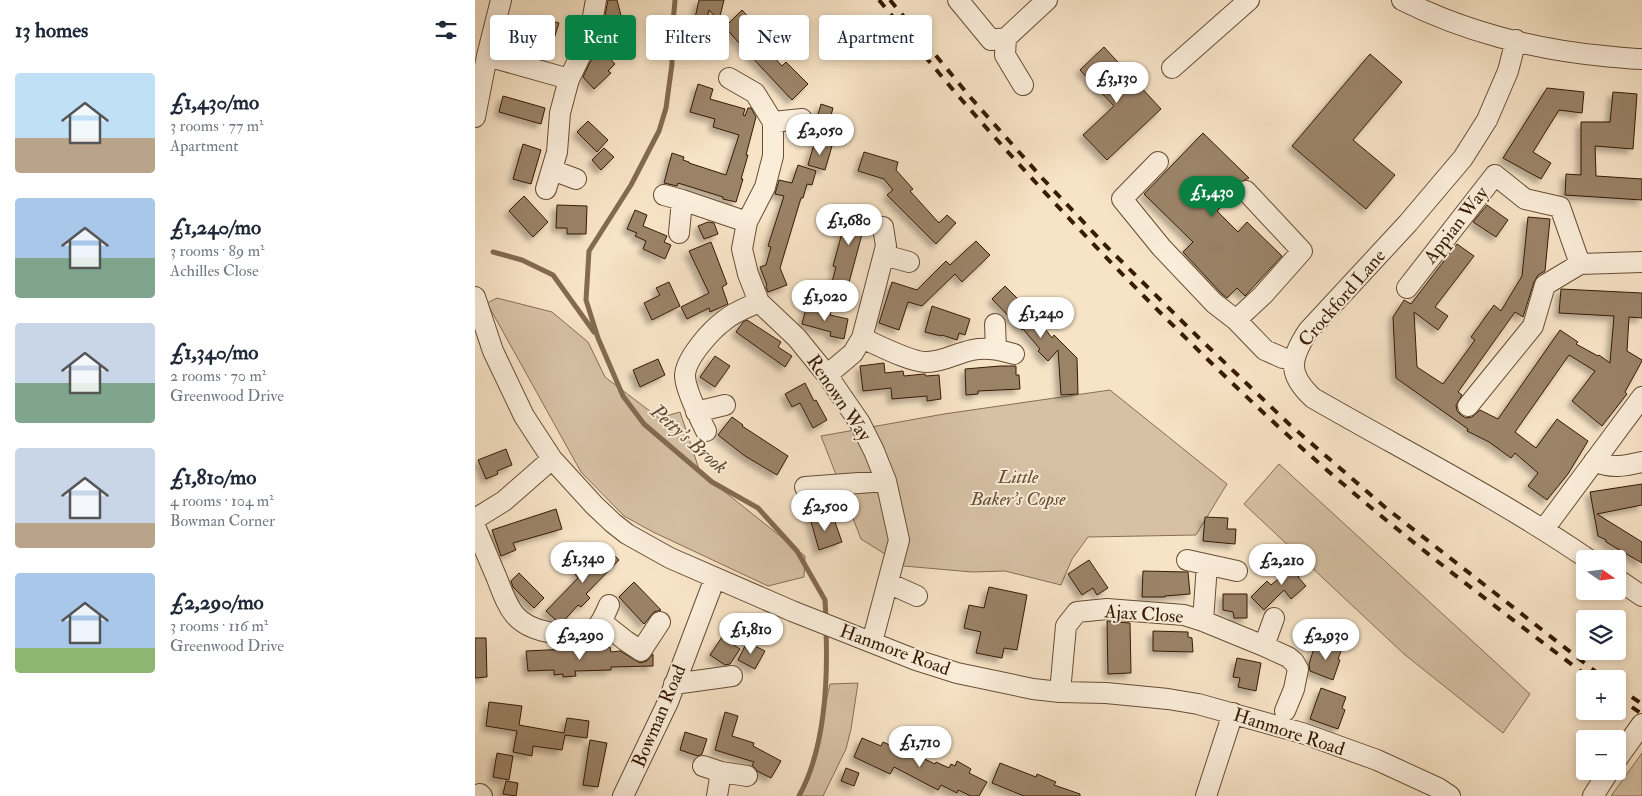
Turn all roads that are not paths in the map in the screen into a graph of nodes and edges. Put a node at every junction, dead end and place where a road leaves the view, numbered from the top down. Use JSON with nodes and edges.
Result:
{"nodes":[{"id":1,"x":501,"y":0,"type":"edge"},
{"id":2,"x":596,"y":0,"type":"edge"},
{"id":3,"x":958,"y":0,"type":"edge"},
{"id":4,"x":1047,"y":0,"type":"edge"},
{"id":5,"x":1249,"y":0,"type":"edge"},
{"id":6,"x":1404,"y":0,"type":"edge"},
{"id":7,"x":1006,"y":38,"type":"junction"},
{"id":8,"x":1516,"y":40,"type":"junction"},
{"id":9,"x":487,"y":56,"type":"junction"},
{"id":10,"x":1642,"y":59,"type":"edge"},
{"id":11,"x":1172,"y":68,"type":"dead end"},
{"id":12,"x":729,"y":78,"type":"dead end"},
{"id":13,"x":569,"y":79,"type":"junction"},
{"id":14,"x":1023,"y":85,"type":"dead end"},
{"id":15,"x":475,"y":117,"type":"edge"},
{"id":16,"x":802,"y":119,"type":"dead end"},
{"id":17,"x":773,"y":122,"type":"junction"},
{"id":18,"x":1158,"y":162,"type":"dead end"},
{"id":19,"x":552,"y":170,"type":"junction"},
{"id":20,"x":576,"y":179,"type":"dead end"},
{"id":21,"x":546,"y":190,"type":"dead end"},
{"id":22,"x":1246,"y":191,"type":"dead end"},
{"id":23,"x":747,"y":222,"type":"junction"},
{"id":24,"x":883,"y":227,"type":"dead end"},
{"id":25,"x":679,"y":233,"type":"dead end"},
{"id":26,"x":884,"y":254,"type":"junction"},
{"id":27,"x":909,"y":262,"type":"dead end"},
{"id":28,"x":1642,"y":262,"type":"edge"},
{"id":29,"x":1580,"y":264,"type":"junction"},
{"id":30,"x":1407,"y":288,"type":"dead end"},
{"id":31,"x":475,"y":297,"type":"edge"},
{"id":32,"x":759,"y":302,"type":"junction"},
{"id":33,"x":1236,"y":320,"type":"junction"},
{"id":34,"x":995,"y":324,"type":"dead end"},
{"id":35,"x":862,"y":338,"type":"junction"},
{"id":36,"x":1294,"y":360,"type":"junction"},
{"id":37,"x":827,"y":375,"type":"junction"},
{"id":38,"x":1642,"y":397,"type":"edge"},
{"id":39,"x":725,"y":405,"type":"dead end"},
{"id":40,"x":1468,"y":406,"type":"dead end"},
{"id":41,"x":696,"y":412,"type":"junction"},
{"id":42,"x":707,"y":430,"type":"dead end"},
{"id":43,"x":552,"y":459,"type":"junction"},
{"id":44,"x":1595,"y":461,"type":"junction"},
{"id":45,"x":1642,"y":462,"type":"edge"},
{"id":46,"x":886,"y":481,"type":"junction"},
{"id":47,"x":805,"y":487,"type":"dead end"},
{"id":48,"x":475,"y":519,"type":"edge"},
{"id":49,"x":475,"y":526,"type":"edge"},
{"id":50,"x":1544,"y":529,"type":"junction"},
{"id":51,"x":1576,"y":551,"type":"edge"},
{"id":52,"x":1187,"y":560,"type":"dead end"},
{"id":53,"x":1207,"y":565,"type":"junction"},
{"id":54,"x":1237,"y":571,"type":"dead end"},
{"id":55,"x":715,"y":578,"type":"junction"},
{"id":56,"x":888,"y":583,"type":"junction"},
{"id":57,"x":1626,"y":585,"type":"edge"},
{"id":58,"x":917,"y":596,"type":"dead end"},
{"id":59,"x":1642,"y":596,"type":"edge"},
{"id":60,"x":1274,"y":618,"type":"dead end"},
{"id":61,"x":1203,"y":621,"type":"junction"},
{"id":62,"x":660,"y":622,"type":"dead end"},
{"id":63,"x":873,"y":642,"type":"junction"},
{"id":64,"x":1265,"y":646,"type":"junction"},
{"id":65,"x":732,"y":676,"type":"dead end"},
{"id":66,"x":674,"y":684,"type":"junction"},
{"id":67,"x":1060,"y":692,"type":"junction"},
{"id":68,"x":1285,"y":711,"type":"dead end"},
{"id":69,"x":1233,"y":713,"type":"junction"},
{"id":70,"x":1636,"y":731,"type":"edge"},
{"id":71,"x":1626,"y":746,"type":"edge"},
{"id":72,"x":747,"y":776,"type":"dead end"},
{"id":73,"x":1603,"y":780,"type":"edge"},
{"id":74,"x":623,"y":796,"type":"edge"},
{"id":75,"x":717,"y":796,"type":"edge"},
{"id":76,"x":1206,"y":796,"type":"edge"},
{"id":77,"x":1450,"y":796,"type":"edge"},
{"id":78,"x":1593,"y":796,"type":"edge"}],
"edges":[{"from":1,"to":9,"type":"street"},
{"from":2,"to":13,"type":"street"},
{"from":3,"to":7,"type":"street"},
{"from":4,"to":7,"type":"street"},
{"from":5,"to":11,"type":"street"},
{"from":6,"to":8,"type":"street"},
{"from":7,"to":14,"type":"street"},
{"from":8,"to":10,"type":"street"},
{"from":8,"to":36,"type":"street","name":"Crockford Lane"},
{"from":9,"to":13,"type":"street"},
{"from":9,"to":15,"type":"street"},
{"from":12,"to":17,"type":"street"},
{"from":13,"to":19,"type":"street"},
{"from":16,"to":17,"type":"street"},
{"from":17,"to":23,"type":"street","name":"Renown Way"},
{"from":18,"to":33,"type":"street"},
{"from":19,"to":20,"type":"street"},
{"from":19,"to":21,"type":"street"},
{"from":22,"to":33,"type":"street"},
{"from":23,"to":25,"type":"street"},
{"from":23,"to":32,"type":"street","name":"Renown Way"},
{"from":24,"to":26,"type":"street"},
{"from":26,"to":27,"type":"street"},
{"from":26,"to":35,"type":"street"},
{"from":28,"to":29,"type":"street"},
{"from":29,"to":30,"type":"street","name":"Appian Way"},
{"from":29,"to":40,"type":"street"},
{"from":31,"to":43,"type":"street","name":"Hanmore Road"},
{"from":32,"to":37,"type":"street","name":"Renown Way"},
{"from":32,"to":41,"type":"street"},
{"from":33,"to":36,"type":"street"},
{"from":34,"to":35,"type":"street"},
{"from":35,"to":37,"type":"street"},
{"from":36,"to":50,"type":"street","name":"Crockford Lane"},
{"from":37,"to":46,"type":"street","name":"Renown Way"},
{"from":38,"to":44,"type":"street"},
{"from":39,"to":41,"type":"street"},
{"from":41,"to":42,"type":"street"},
{"from":43,"to":48,"type":"street"},
{"from":43,"to":55,"type":"street","name":"Hanmore Road"},
{"from":44,"to":45,"type":"street"},
{"from":44,"to":50,"type":"street"},
{"from":46,"to":47,"type":"street"},
{"from":46,"to":56,"type":"street","name":"Renown Way"},
{"from":49,"to":62,"type":"street"},
{"from":50,"to":51,"type":"street","name":"Crockford Lane"},
{"from":52,"to":53,"type":"street"},
{"from":53,"to":54,"type":"street"},
{"from":53,"to":61,"type":"street"},
{"from":55,"to":63,"type":"street","name":"Hanmore Road"},
{"from":55,"to":66,"type":"street","name":"Bowman Road"},
{"from":56,"to":58,"type":"street"},
{"from":56,"to":63,"type":"street","name":"Renown Way"},
{"from":57,"to":59,"type":"street"},
{"from":60,"to":64,"type":"street"},
{"from":61,"to":64,"type":"street","name":"Ajax Close"},
{"from":61,"to":67,"type":"street","name":"Ajax Close"},
{"from":63,"to":67,"type":"street","name":"Hanmore Road"},
{"from":64,"to":68,"type":"street","name":"Ajax Close"},
{"from":65,"to":66,"type":"street"},
{"from":66,"to":74,"type":"street","name":"Bowman Road"},
{"from":67,"to":69,"type":"street","name":"Hanmore Road"},
{"from":69,"to":76,"type":"street"},
{"from":69,"to":77,"type":"street","name":"Hanmore Road"},
{"from":70,"to":71,"type":"street"},
{"from":72,"to":75,"type":"street"},
{"from":73,"to":78,"type":"street"}]}
